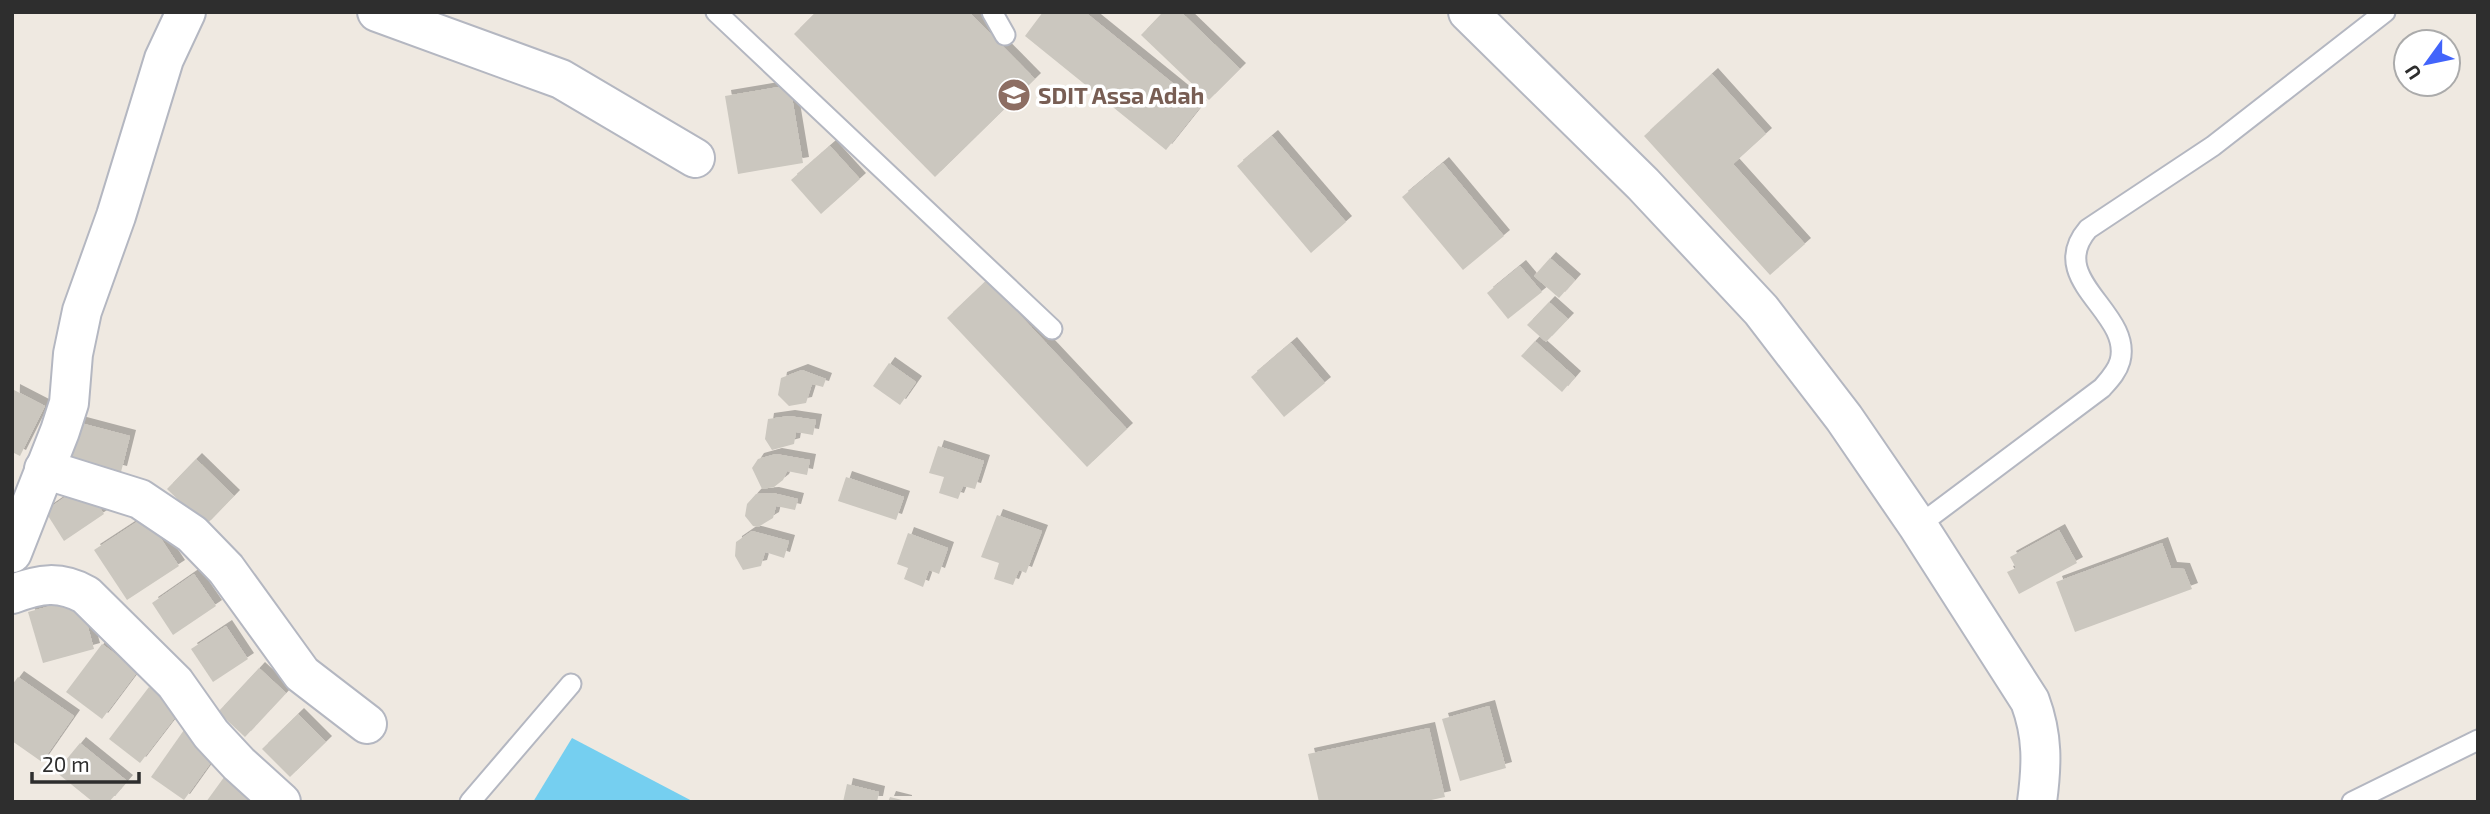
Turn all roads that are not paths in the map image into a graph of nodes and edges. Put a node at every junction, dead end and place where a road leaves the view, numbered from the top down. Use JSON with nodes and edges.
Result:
{"nodes":[{"id":1,"x":186,"y":12,"type":"edge"},
{"id":2,"x":377,"y":12,"type":"edge"},
{"id":3,"x":716,"y":12,"type":"edge"},
{"id":4,"x":992,"y":12,"type":"edge"},
{"id":5,"x":1468,"y":12,"type":"edge"},
{"id":6,"x":2385,"y":12,"type":"edge"},
{"id":7,"x":1005,"y":35,"type":"dead end"},
{"id":8,"x":695,"y":158,"type":"dead end"},
{"id":9,"x":1052,"y":329,"type":"dead end"},
{"id":10,"x":44,"y":469,"type":"junction"},
{"id":11,"x":1918,"y":526,"type":"junction"},
{"id":12,"x":12,"y":553,"type":"edge"},
{"id":13,"x":12,"y":594,"type":"edge"},
{"id":14,"x":571,"y":684,"type":"dead end"},
{"id":15,"x":367,"y":723,"type":"dead end"},
{"id":16,"x":2478,"y":740,"type":"edge"},
{"id":17,"x":281,"y":802,"type":"edge"},
{"id":18,"x":470,"y":802,"type":"edge"},
{"id":19,"x":2037,"y":802,"type":"edge"},
{"id":20,"x":2352,"y":802,"type":"edge"}],
"edges":[{"from":1,"to":10,"type":"street"},
{"from":2,"to":8,"type":"street"},
{"from":3,"to":9,"type":"lane"},
{"from":4,"to":7,"type":"lane"},
{"from":5,"to":11,"type":"street"},
{"from":6,"to":11,"type":"lane"},
{"from":10,"to":12,"type":"street"},
{"from":10,"to":15,"type":"street"},
{"from":11,"to":19,"type":"street"},
{"from":13,"to":17,"type":"street"},
{"from":14,"to":18,"type":"lane"},
{"from":16,"to":20,"type":"lane"}]}
